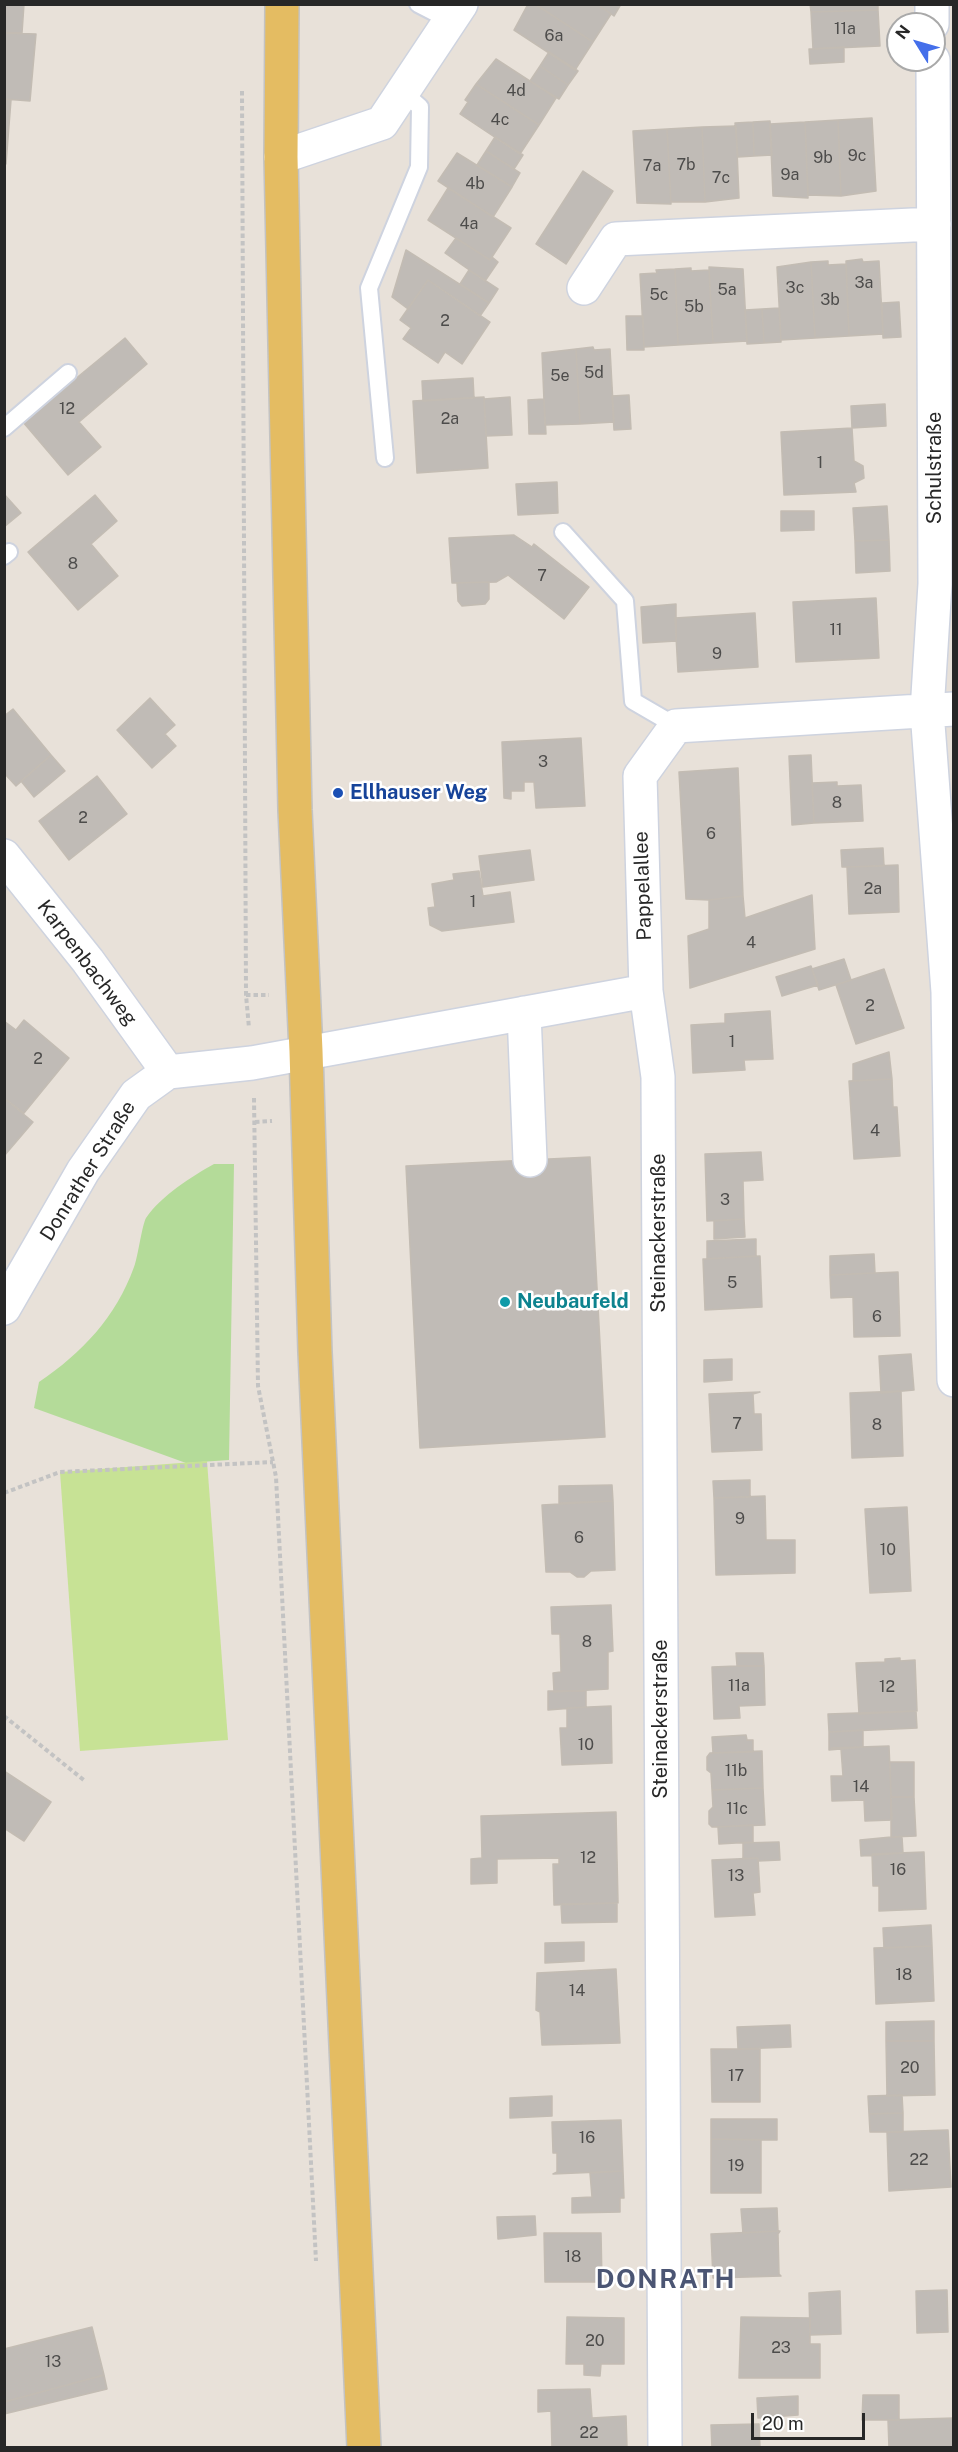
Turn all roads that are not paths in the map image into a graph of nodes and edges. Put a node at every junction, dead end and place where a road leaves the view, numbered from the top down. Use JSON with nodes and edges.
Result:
{"nodes":[{"id":1,"x":282,"y":4,"type":"edge"},
{"id":2,"x":418,"y":4,"type":"edge"},
{"id":3,"x":456,"y":13,"type":"edge"},
{"id":4,"x":935,"y":72,"type":"edge"},
{"id":5,"x":403,"y":92,"type":"junction"},
{"id":6,"x":943,"y":133,"type":"edge"},
{"id":7,"x":281,"y":157,"type":"junction"},
{"id":8,"x":934,"y":224,"type":"junction"},
{"id":9,"x":584,"y":288,"type":"dead end"},
{"id":10,"x":68,"y":373,"type":"dead end"},
{"id":11,"x":4,"y":428,"type":"edge"},
{"id":12,"x":385,"y":458,"type":"dead end"},
{"id":13,"x":563,"y":532,"type":"dead end"},
{"id":14,"x":940,"y":710,"type":"edge"},
{"id":15,"x":676,"y":726,"type":"junction"},
{"id":16,"x":4,"y":856,"type":"edge"},
{"id":17,"x":646,"y":990,"type":"junction"},
{"id":18,"x":524,"y":1013,"type":"junction"},
{"id":19,"x":306,"y":1052,"type":"junction"},
{"id":20,"x":168,"y":1072,"type":"junction"},
{"id":21,"x":531,"y":1160,"type":"dead end"},
{"id":22,"x":4,"y":1308,"type":"edge"},
{"id":23,"x":954,"y":1380,"type":"edge"},
{"id":24,"x":364,"y":2448,"type":"edge"},
{"id":25,"x":665,"y":2448,"type":"edge"}],
"edges":[{"from":1,"to":7,"type":"main road"},
{"from":2,"to":3,"type":"lane"},
{"from":3,"to":5,"type":"street"},
{"from":4,"to":6,"type":"street","name":"Schulstraße"},
{"from":5,"to":7,"type":"street"},
{"from":5,"to":12,"type":"lane"},
{"from":6,"to":8,"type":"street","name":"Schulstraße"},
{"from":7,"to":19,"type":"main road"},
{"from":8,"to":9,"type":"street"},
{"from":8,"to":14,"type":"street","name":"Schulstraße"},
{"from":10,"to":11,"type":"lane"},
{"from":13,"to":15,"type":"lane"},
{"from":14,"to":15,"type":"street"},
{"from":14,"to":23,"type":"street","name":"Schulstraße"},
{"from":15,"to":17,"type":"street","name":"Pappelallee"},
{"from":16,"to":20,"type":"street","name":"Karpenbachweg"},
{"from":17,"to":18,"type":"street"},
{"from":17,"to":25,"type":"street","name":"Steinackerstraße"},
{"from":18,"to":19,"type":"street"},
{"from":18,"to":21,"type":"street"},
{"from":19,"to":20,"type":"street","name":"Donrather Straße"},
{"from":19,"to":24,"type":"main road"},
{"from":20,"to":22,"type":"street","name":"Donrather Straße"}]}
